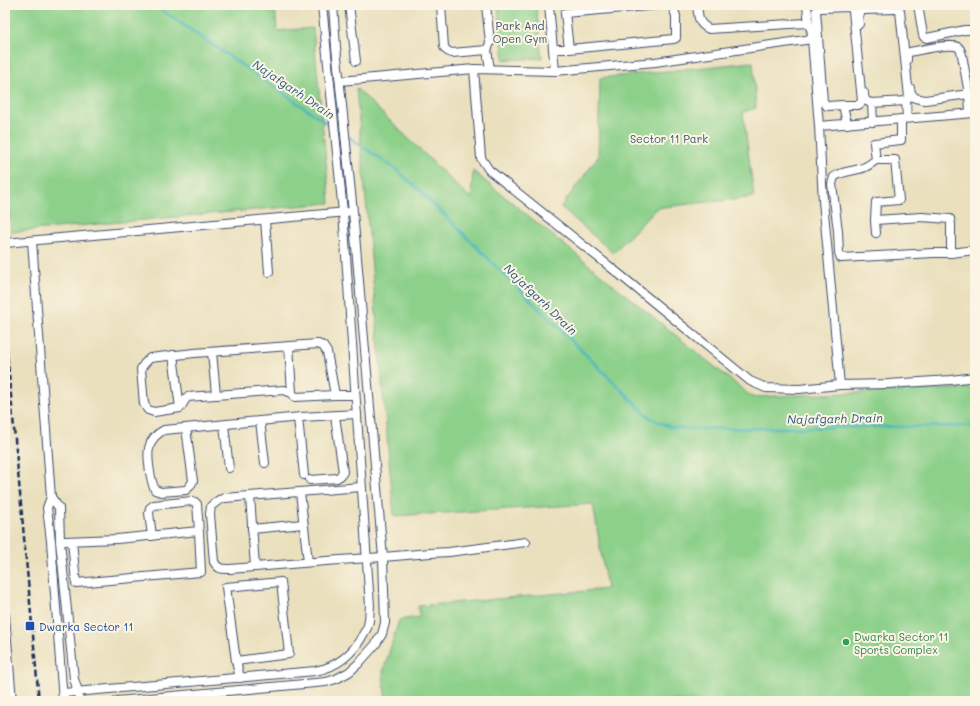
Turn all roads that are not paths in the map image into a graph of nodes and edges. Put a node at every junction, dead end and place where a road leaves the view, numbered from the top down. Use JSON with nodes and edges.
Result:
{"nodes":[{"id":1,"x":322,"y":5,"type":"edge"},
{"id":2,"x":332,"y":5,"type":"edge"},
{"id":3,"x":349,"y":5,"type":"edge"},
{"id":4,"x":441,"y":5,"type":"edge"},
{"id":5,"x":486,"y":5,"type":"edge"},
{"id":6,"x":549,"y":5,"type":"edge"},
{"id":7,"x":659,"y":5,"type":"edge"},
{"id":8,"x":672,"y":5,"type":"edge"},
{"id":9,"x":697,"y":5,"type":"edge"},
{"id":10,"x":807,"y":5,"type":"edge"},
{"id":11,"x":918,"y":5,"type":"edge"},
{"id":12,"x":809,"y":25,"type":"junction"},
{"id":13,"x":975,"y":30,"type":"edge"},
{"id":14,"x":812,"y":39,"type":"junction"},
{"id":15,"x":553,"y":49,"type":"junction"},
{"id":16,"x":569,"y":49,"type":"junction"},
{"id":17,"x":487,"y":50,"type":"junction"},
{"id":18,"x":356,"y":61,"type":"dead end"},
{"id":19,"x":474,"y":69,"type":"junction"},
{"id":20,"x":490,"y":69,"type":"junction"},
{"id":21,"x":555,"y":71,"type":"junction"},
{"id":22,"x":340,"y":81,"type":"junction"},
{"id":23,"x":969,"y":94,"type":"junction"},
{"id":24,"x":906,"y":101,"type":"junction"},
{"id":25,"x":872,"y":104,"type":"junction"},
{"id":26,"x":843,"y":105,"type":"junction"},
{"id":27,"x":972,"y":113,"type":"edge"},
{"id":28,"x":904,"y":119,"type":"junction"},
{"id":29,"x":873,"y":122,"type":"junction"},
{"id":30,"x":847,"y":124,"type":"junction"},
{"id":31,"x":819,"y":126,"type":"junction"},
{"id":32,"x":876,"y":160,"type":"junction"},
{"id":33,"x":343,"y":212,"type":"junction"},
{"id":34,"x":354,"y":212,"type":"junction"},
{"id":35,"x":265,"y":220,"type":"junction"},
{"id":36,"x":875,"y":220,"type":"junction"},
{"id":37,"x":876,"y":232,"type":"dead end"},
{"id":38,"x":32,"y":241,"type":"junction"},
{"id":39,"x":5,"y":243,"type":"edge"},
{"id":40,"x":975,"y":250,"type":"edge"},
{"id":41,"x":951,"y":253,"type":"junction"},
{"id":42,"x":269,"y":272,"type":"dead end"},
{"id":43,"x":289,"y":346,"type":"junction"},
{"id":44,"x":212,"y":352,"type":"junction"},
{"id":45,"x":173,"y":355,"type":"junction"},
{"id":46,"x":975,"y":377,"type":"edge"},
{"id":47,"x":840,"y":386,"type":"junction"},
{"id":48,"x":292,"y":393,"type":"junction"},
{"id":49,"x":216,"y":395,"type":"junction"},
{"id":50,"x":335,"y":395,"type":"junction"},
{"id":51,"x":355,"y":395,"type":"junction"},
{"id":52,"x":180,"y":408,"type":"junction"},
{"id":53,"x":356,"y":414,"type":"junction"},
{"id":54,"x":335,"y":416,"type":"junction"},
{"id":55,"x":298,"y":418,"type":"junction"},
{"id":56,"x":260,"y":421,"type":"junction"},
{"id":57,"x":224,"y":425,"type":"junction"},
{"id":58,"x":186,"y":428,"type":"junction"},
{"id":59,"x":265,"y":464,"type":"dead end"},
{"id":60,"x":229,"y":468,"type":"dead end"},
{"id":61,"x":361,"y":487,"type":"junction"},
{"id":62,"x":300,"y":492,"type":"junction"},
{"id":63,"x":250,"y":496,"type":"junction"},
{"id":64,"x":51,"y":497,"type":"junction"},
{"id":65,"x":303,"y":524,"type":"junction"},
{"id":66,"x":252,"y":529,"type":"junction"},
{"id":67,"x":199,"y":531,"type":"junction"},
{"id":68,"x":152,"y":536,"type":"junction"},
{"id":69,"x":60,"y":541,"type":"junction"},
{"id":70,"x":72,"y":541,"type":"junction"},
{"id":71,"x":526,"y":542,"type":"dead end"},
{"id":72,"x":383,"y":557,"type":"junction"},
{"id":73,"x":366,"y":558,"type":"junction"},
{"id":74,"x":308,"y":562,"type":"junction"},
{"id":75,"x":255,"y":567,"type":"junction"},
{"id":76,"x":5,"y":616,"type":"edge"},
{"id":77,"x":236,"y":661,"type":"junction"},
{"id":78,"x":240,"y":678,"type":"junction"},
{"id":79,"x":78,"y":691,"type":"junction"},
{"id":80,"x":63,"y":697,"type":"edge"},
{"id":81,"x":12,"y":701,"type":"edge"},
{"id":82,"x":79,"y":701,"type":"edge"},
{"id":83,"x":117,"y":701,"type":"edge"}],
"edges":[{"from":1,"to":33,"type":"street"},
{"from":2,"to":22,"type":"street"},
{"from":3,"to":18,"type":"street"},
{"from":4,"to":17,"type":"street"},
{"from":5,"to":17,"type":"street"},
{"from":6,"to":15,"type":"street"},
{"from":7,"to":16,"type":"street"},
{"from":8,"to":16,"type":"street"},
{"from":9,"to":12,"type":"street"},
{"from":10,"to":12,"type":"street"},
{"from":11,"to":13,"type":"street"},
{"from":12,"to":14,"type":"street"},
{"from":14,"to":21,"type":"street"},
{"from":14,"to":31,"type":"street"},
{"from":15,"to":16,"type":"street"},
{"from":15,"to":21,"type":"street"},
{"from":17,"to":20,"type":"street"},
{"from":19,"to":20,"type":"street"},
{"from":19,"to":22,"type":"street"},
{"from":19,"to":47,"type":"street"},
{"from":20,"to":21,"type":"street"},
{"from":22,"to":34,"type":"street"},
{"from":23,"to":23,"type":"street"},
{"from":23,"to":27,"type":"street"},
{"from":24,"to":25,"type":"street"},
{"from":24,"to":25,"type":"street"},
{"from":24,"to":28,"type":"street"},
{"from":25,"to":29,"type":"street"},
{"from":26,"to":26,"type":"street"},
{"from":26,"to":30,"type":"street"},
{"from":27,"to":28,"type":"street"},
{"from":28,"to":29,"type":"street"},
{"from":28,"to":32,"type":"street"},
{"from":29,"to":30,"type":"street"},
{"from":30,"to":31,"type":"street"},
{"from":31,"to":47,"type":"street"},
{"from":32,"to":36,"type":"street"},
{"from":32,"to":41,"type":"street"},
{"from":33,"to":34,"type":"street"},
{"from":33,"to":35,"type":"street"},
{"from":33,"to":51,"type":"street"},
{"from":34,"to":72,"type":"street"},
{"from":35,"to":38,"type":"street"},
{"from":35,"to":42,"type":"street"},
{"from":36,"to":37,"type":"street"},
{"from":36,"to":41,"type":"street"},
{"from":38,"to":39,"type":"street"},
{"from":38,"to":64,"type":"street"},
{"from":40,"to":41,"type":"street"},
{"from":43,"to":44,"type":"street"},
{"from":43,"to":48,"type":"street"},
{"from":43,"to":50,"type":"street"},
{"from":44,"to":45,"type":"street"},
{"from":44,"to":49,"type":"street"},
{"from":45,"to":52,"type":"street"},
{"from":45,"to":52,"type":"street"},
{"from":46,"to":47,"type":"street"},
{"from":48,"to":49,"type":"street"},
{"from":48,"to":50,"type":"street"},
{"from":49,"to":52,"type":"street"},
{"from":50,"to":51,"type":"street"},
{"from":51,"to":53,"type":"street"},
{"from":53,"to":54,"type":"street"},
{"from":53,"to":61,"type":"street"},
{"from":54,"to":55,"type":"street"},
{"from":54,"to":55,"type":"street"},
{"from":55,"to":56,"type":"street"},
{"from":56,"to":57,"type":"street"},
{"from":56,"to":59,"type":"street"},
{"from":57,"to":58,"type":"street"},
{"from":57,"to":60,"type":"street"},
{"from":58,"to":58,"type":"street"},
{"from":61,"to":62,"type":"street"},
{"from":61,"to":73,"type":"street"},
{"from":62,"to":63,"type":"street"},
{"from":62,"to":65,"type":"street"},
{"from":63,"to":66,"type":"street"},
{"from":63,"to":75,"type":"street"},
{"from":64,"to":69,"type":"street"},
{"from":64,"to":80,"type":"street"},
{"from":65,"to":66,"type":"street"},
{"from":65,"to":74,"type":"street"},
{"from":66,"to":75,"type":"street"},
{"from":67,"to":68,"type":"street"},
{"from":67,"to":68,"type":"street"},
{"from":67,"to":70,"type":"street"},
{"from":68,"to":70,"type":"street"},
{"from":69,"to":70,"type":"street"},
{"from":69,"to":79,"type":"street"},
{"from":71,"to":72,"type":"street"},
{"from":72,"to":73,"type":"street"},
{"from":72,"to":83,"type":"street"},
{"from":73,"to":74,"type":"street"},
{"from":73,"to":78,"type":"street"},
{"from":74,"to":75,"type":"street"},
{"from":76,"to":81,"type":"street"},
{"from":77,"to":77,"type":"street"},
{"from":77,"to":78,"type":"street"},
{"from":78,"to":79,"type":"street"},
{"from":79,"to":80,"type":"street"},
{"from":79,"to":82,"type":"street"}]}
